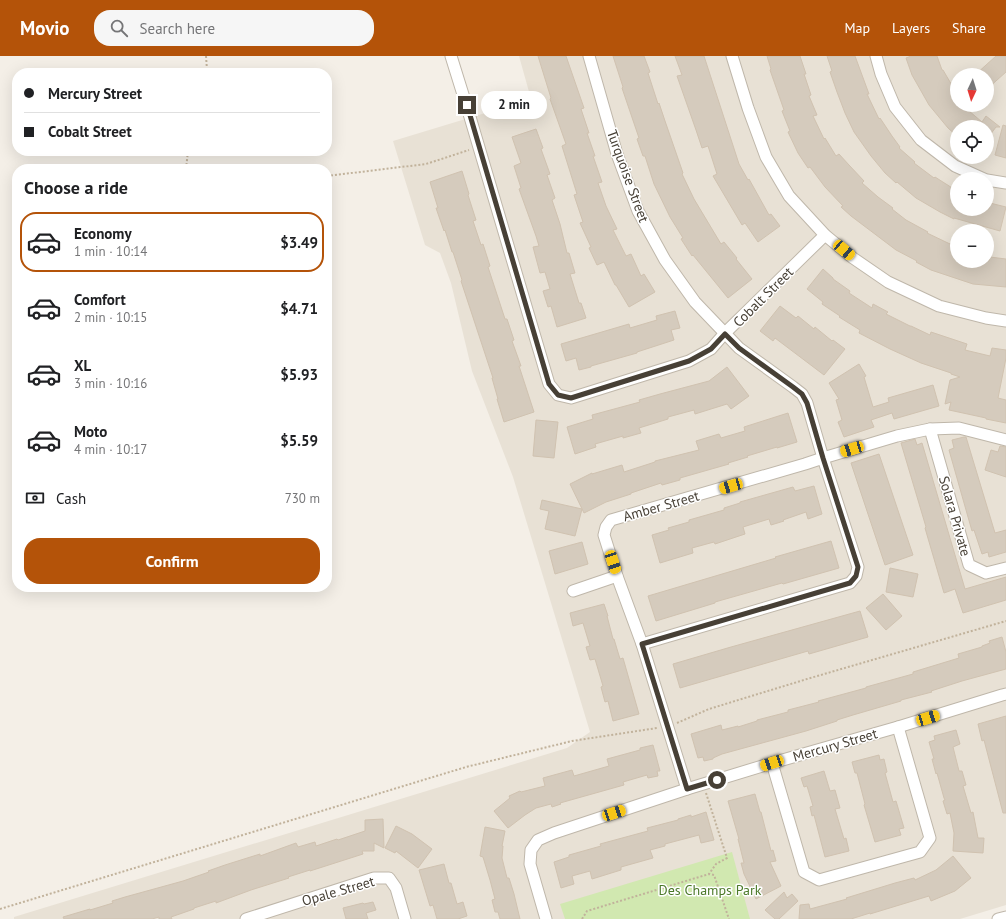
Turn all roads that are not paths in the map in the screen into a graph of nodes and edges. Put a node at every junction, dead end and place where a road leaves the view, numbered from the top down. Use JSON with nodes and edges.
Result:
{"nodes":[{"id":1,"x":451,"y":56,"type":"edge"},
{"id":2,"x":589,"y":56,"type":"edge"},
{"id":3,"x":732,"y":56,"type":"edge"},
{"id":4,"x":876,"y":56,"type":"edge"},
{"id":5,"x":968,"y":172,"type":"edge"},
{"id":6,"x":994,"y":181,"type":"edge"},
{"id":7,"x":1006,"y":183,"type":"edge"},
{"id":8,"x":825,"y":234,"type":"junction"},
{"id":9,"x":1006,"y":321,"type":"edge"},
{"id":10,"x":725,"y":334,"type":"junction"},
{"id":11,"x":930,"y":429,"type":"junction"},
{"id":12,"x":1006,"y":440,"type":"edge"},
{"id":13,"x":823,"y":458,"type":"junction"},
{"id":14,"x":1006,"y":568,"type":"edge"},
{"id":15,"x":617,"y":576,"type":"junction"},
{"id":16,"x":573,"y":591,"type":"dead end"},
{"id":17,"x":642,"y":644,"type":"junction"},
{"id":18,"x":1006,"y":694,"type":"edge"},
{"id":19,"x":898,"y":727,"type":"junction"},
{"id":20,"x":772,"y":763,"type":"junction"},
{"id":21,"x":687,"y":789,"type":"junction"},
{"id":22,"x":1006,"y":917,"type":"edge"},
{"id":23,"x":246,"y":919,"type":"edge"},
{"id":24,"x":405,"y":919,"type":"edge"},
{"id":25,"x":546,"y":919,"type":"edge"},
{"id":26,"x":998,"y":919,"type":"edge"}],
"edges":[{"from":1,"to":10,"type":"street","name":"Cobalt Street"},
{"from":2,"to":10,"type":"street","name":"Turquoise Street"},
{"from":3,"to":8,"type":"street"},
{"from":4,"to":5,"type":"street"},
{"from":6,"to":7,"type":"street"},
{"from":8,"to":9,"type":"street"},
{"from":8,"to":10,"type":"street","name":"Cobalt Street"},
{"from":10,"to":13,"type":"street","name":"Turquoise Street"},
{"from":11,"to":12,"type":"street","name":"Amber Street"},
{"from":11,"to":13,"type":"street","name":"Amber Street"},
{"from":11,"to":14,"type":"street","name":"Solara Private"},
{"from":13,"to":15,"type":"street","name":"Amber Street"},
{"from":13,"to":17,"type":"street","name":"Turquoise Street"},
{"from":15,"to":16,"type":"street"},
{"from":15,"to":17,"type":"street","name":"Amber Street"},
{"from":17,"to":21,"type":"street","name":"Amber Street"},
{"from":18,"to":19,"type":"street","name":"Mercury Street"},
{"from":19,"to":20,"type":"street","name":"Mercury Street"},
{"from":19,"to":20,"type":"street"},
{"from":20,"to":21,"type":"street","name":"Mercury Street"},
{"from":21,"to":25,"type":"street","name":"Mercury Street"},
{"from":22,"to":26,"type":"street"},
{"from":23,"to":24,"type":"street","name":"Opale Street"}]}
